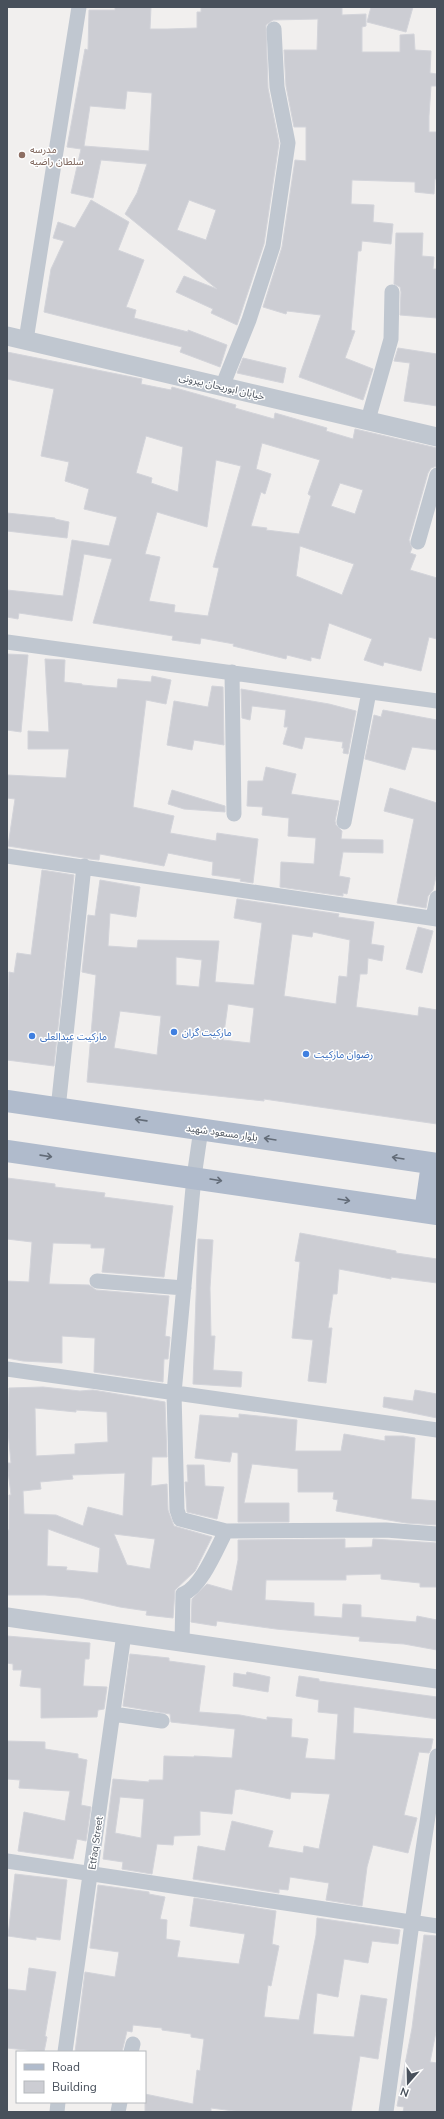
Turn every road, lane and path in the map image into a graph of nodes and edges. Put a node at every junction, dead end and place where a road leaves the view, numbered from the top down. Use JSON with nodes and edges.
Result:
{"nodes":[{"id":1,"x":79,"y":7,"type":"edge"},
{"id":2,"x":274,"y":29,"type":"dead end"},
{"id":3,"x":392,"y":292,"type":"dead end"},
{"id":4,"x":7,"y":336,"type":"edge"},
{"id":5,"x":26,"y":340,"type":"junction"},
{"id":6,"x":222,"y":387,"type":"junction"},
{"id":7,"x":368,"y":420,"type":"junction"},
{"id":8,"x":437,"y":437,"type":"edge"},
{"id":9,"x":437,"y":475,"type":"edge"},
{"id":10,"x":418,"y":542,"type":"dead end"},
{"id":11,"x":7,"y":642,"type":"edge"},
{"id":12,"x":232,"y":672,"type":"junction"},
{"id":13,"x":369,"y":692,"type":"junction"},
{"id":14,"x":437,"y":701,"type":"edge"},
{"id":15,"x":234,"y":814,"type":"dead end"},
{"id":16,"x":344,"y":822,"type":"dead end"},
{"id":17,"x":7,"y":856,"type":"edge"},
{"id":18,"x":84,"y":866,"type":"junction"},
{"id":19,"x":437,"y":898,"type":"edge"},
{"id":20,"x":435,"y":919,"type":"edge"},
{"id":21,"x":7,"y":1101,"type":"edge"},
{"id":22,"x":58,"y":1109,"type":"junction"},
{"id":23,"x":201,"y":1129,"type":"junction"},
{"id":24,"x":7,"y":1151,"type":"edge"},
{"id":25,"x":435,"y":1164,"type":"edge"},
{"id":26,"x":194,"y":1177,"type":"junction"},
{"id":27,"x":431,"y":1213,"type":"edge"},
{"id":28,"x":97,"y":1281,"type":"dead end"},
{"id":29,"x":184,"y":1288,"type":"junction"},
{"id":30,"x":7,"y":1373,"type":"edge"},
{"id":31,"x":174,"y":1393,"type":"junction"},
{"id":32,"x":437,"y":1430,"type":"edge"},
{"id":33,"x":226,"y":1531,"type":"junction"},
{"id":34,"x":437,"y":1534,"type":"edge"},
{"id":35,"x":7,"y":1617,"type":"edge"},
{"id":36,"x":124,"y":1634,"type":"junction"},
{"id":37,"x":182,"y":1642,"type":"junction"},
{"id":38,"x":437,"y":1679,"type":"edge"},
{"id":39,"x":113,"y":1714,"type":"junction"},
{"id":40,"x":162,"y":1721,"type":"dead end"},
{"id":41,"x":437,"y":1756,"type":"edge"},
{"id":42,"x":7,"y":1861,"type":"edge"},
{"id":43,"x":91,"y":1874,"type":"junction"},
{"id":44,"x":412,"y":1923,"type":"junction"},
{"id":45,"x":437,"y":1926,"type":"edge"},
{"id":46,"x":65,"y":2051,"type":"edge"},
{"id":47,"x":386,"y":2112,"type":"edge"}],
"edges":[{"from":1,"to":5,"type":"street"},
{"from":2,"to":6,"type":"street"},
{"from":3,"to":7,"type":"street"},
{"from":4,"to":5,"type":"street","name":"خیابان ابوریحان بیرونی"},
{"from":5,"to":6,"type":"street","name":"خیابان ابوریحان بیرونی"},
{"from":6,"to":7,"type":"street","name":"خیابان ابوریحان بیرونی"},
{"from":7,"to":8,"type":"street","name":"خیابان ابوریحان بیرونی"},
{"from":9,"to":10,"type":"street"},
{"from":11,"to":12,"type":"street"},
{"from":12,"to":13,"type":"street"},
{"from":12,"to":15,"type":"street"},
{"from":13,"to":14,"type":"street"},
{"from":13,"to":16,"type":"street"},
{"from":17,"to":18,"type":"street"},
{"from":18,"to":20,"type":"street"},
{"from":18,"to":22,"type":"street"},
{"from":19,"to":20,"type":"street"},
{"from":21,"to":22,"type":"main road","name":"بلوار مسعود شهید"},
{"from":23,"to":22,"type":"main road","name":"بلوار مسعود شهید","one_way":true},
{"from":25,"to":23,"type":"main road","name":"بلوار مسعود شهید","one_way":true},
{"from":23,"to":26,"type":"street"},
{"from":24,"to":26,"type":"main road","one_way":true},
{"from":25,"to":27,"type":"main road"},
{"from":26,"to":27,"type":"main road","one_way":true},
{"from":26,"to":29,"type":"street"},
{"from":28,"to":29,"type":"street"},
{"from":29,"to":31,"type":"street"},
{"from":30,"to":31,"type":"street"},
{"from":31,"to":32,"type":"street"},
{"from":31,"to":33,"type":"street"},
{"from":33,"to":34,"type":"street"},
{"from":33,"to":37,"type":"street"},
{"from":35,"to":36,"type":"street"},
{"from":36,"to":37,"type":"street"},
{"from":36,"to":39,"type":"street","name":"Etfaq Street"},
{"from":37,"to":38,"type":"street"},
{"from":39,"to":40,"type":"street"},
{"from":39,"to":43,"type":"street","name":"Etfaq Street"},
{"from":41,"to":44,"type":"street"},
{"from":42,"to":43,"type":"street"},
{"from":43,"to":44,"type":"street"},
{"from":43,"to":46,"type":"street","name":"Etfaq Street"},
{"from":44,"to":45,"type":"street"},
{"from":44,"to":47,"type":"street"}]}
